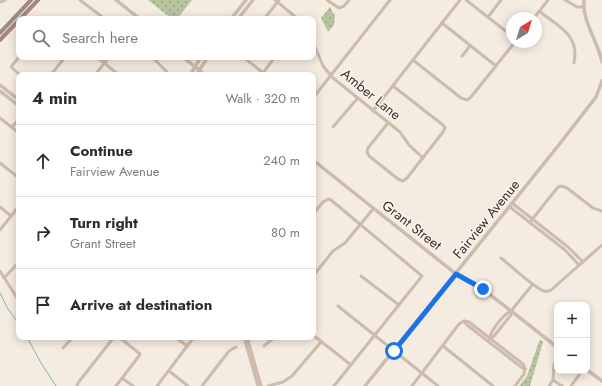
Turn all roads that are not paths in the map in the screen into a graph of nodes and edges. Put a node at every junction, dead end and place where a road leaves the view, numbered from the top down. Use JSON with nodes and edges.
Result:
{"nodes":[{"id":1,"x":5,"y":0,"type":"edge"},
{"id":2,"x":31,"y":0,"type":"edge"},
{"id":3,"x":38,"y":0,"type":"edge"},
{"id":4,"x":80,"y":0,"type":"edge"},
{"id":5,"x":116,"y":0,"type":"edge"},
{"id":6,"x":246,"y":0,"type":"edge"},
{"id":7,"x":253,"y":0,"type":"edge"},
{"id":8,"x":327,"y":0,"type":"edge"},
{"id":9,"x":349,"y":0,"type":"edge"},
{"id":10,"x":390,"y":0,"type":"edge"},
{"id":11,"x":460,"y":0,"type":"edge"},
{"id":12,"x":466,"y":0,"type":"edge"},
{"id":13,"x":501,"y":0,"type":"edge"},
{"id":14,"x":548,"y":0,"type":"edge"},
{"id":15,"x":565,"y":0,"type":"edge"},
{"id":16,"x":584,"y":0,"type":"edge"},
{"id":17,"x":277,"y":1,"type":"edge"},
{"id":18,"x":0,"y":2,"type":"edge"},
{"id":19,"x":584,"y":6,"type":"junction"},
{"id":20,"x":539,"y":11,"type":"joint"},
{"id":21,"x":24,"y":16,"type":"edge"},
{"id":22,"x":100,"y":16,"type":"edge"},
{"id":23,"x":135,"y":16,"type":"edge"},
{"id":24,"x":233,"y":16,"type":"edge"},
{"id":25,"x":240,"y":16,"type":"edge"},
{"id":26,"x":266,"y":16,"type":"edge"},
{"id":27,"x":294,"y":16,"type":"edge"},
{"id":28,"x":488,"y":17,"type":"junction"},
{"id":29,"x":442,"y":23,"type":"junction"},
{"id":30,"x":16,"y":24,"type":"edge"},
{"id":31,"x":506,"y":31,"type":"edge"},
{"id":32,"x":0,"y":32,"type":"edge"},
{"id":33,"x":0,"y":40,"type":"edge"},
{"id":34,"x":470,"y":46,"type":"junction"},
{"id":35,"x":510,"y":48,"type":"edge"},
{"id":36,"x":316,"y":49,"type":"edge"},
{"id":37,"x":462,"y":56,"type":"dead end"},
{"id":38,"x":17,"y":60,"type":"edge"},
{"id":39,"x":63,"y":60,"type":"edge"},
{"id":40,"x":100,"y":60,"type":"edge"},
{"id":41,"x":106,"y":60,"type":"edge"},
{"id":42,"x":155,"y":60,"type":"edge"},
{"id":43,"x":187,"y":60,"type":"edge"},
{"id":44,"x":200,"y":60,"type":"edge"},
{"id":45,"x":206,"y":60,"type":"edge"},
{"id":46,"x":247,"y":60,"type":"edge"},
{"id":47,"x":273,"y":60,"type":"edge"},
{"id":48,"x":413,"y":60,"type":"junction"},
{"id":49,"x":602,"y":62,"type":"edge"},
{"id":50,"x":104,"y":63,"type":"junction"},
{"id":51,"x":574,"y":63,"type":"dead end"},
{"id":52,"x":496,"y":66,"type":"junction"},
{"id":53,"x":195,"y":67,"type":"junction"},
{"id":54,"x":199,"y":70,"type":"junction"},
{"id":55,"x":17,"y":72,"type":"edge"},
{"id":56,"x":53,"y":72,"type":"edge"},
{"id":57,"x":97,"y":72,"type":"edge"},
{"id":58,"x":116,"y":72,"type":"edge"},
{"id":59,"x":167,"y":72,"type":"edge"},
{"id":60,"x":192,"y":72,"type":"edge"},
{"id":61,"x":201,"y":72,"type":"edge"},
{"id":62,"x":262,"y":72,"type":"edge"},
{"id":63,"x":265,"y":72,"type":"edge"},
{"id":64,"x":331,"y":76,"type":"junction"},
{"id":65,"x":602,"y":81,"type":"edge"},
{"id":66,"x":0,"y":85,"type":"edge"},
{"id":67,"x":393,"y":86,"type":"junction"},
{"id":68,"x":0,"y":91,"type":"edge"},
{"id":69,"x":316,"y":94,"type":"edge"},
{"id":70,"x":16,"y":98,"type":"edge"},
{"id":71,"x":358,"y":99,"type":"junction"},
{"id":72,"x":16,"y":104,"type":"edge"},
{"id":73,"x":373,"y":111,"type":"junction"},
{"id":74,"x":0,"y":118,"type":"edge"},
{"id":75,"x":16,"y":123,"type":"edge"},
{"id":76,"x":388,"y":123,"type":"junction"},
{"id":77,"x":333,"y":127,"type":"dead end"},
{"id":78,"x":12,"y":128,"type":"junction"},
{"id":79,"x":16,"y":131,"type":"edge"},
{"id":80,"x":423,"y":158,"type":"junction"},
{"id":81,"x":316,"y":162,"type":"edge"},
{"id":82,"x":0,"y":163,"type":"edge"},
{"id":83,"x":16,"y":176,"type":"edge"},
{"id":84,"x":511,"y":205,"type":"junction"},
{"id":85,"x":0,"y":207,"type":"edge"},
{"id":86,"x":373,"y":209,"type":"junction"},
{"id":87,"x":16,"y":210,"type":"edge"},
{"id":88,"x":316,"y":211,"type":"edge"},
{"id":89,"x":602,"y":211,"type":"edge"},
{"id":90,"x":11,"y":216,"type":"junction"},
{"id":91,"x":532,"y":219,"type":"junction"},
{"id":92,"x":530,"y":222,"type":"junction"},
{"id":93,"x":360,"y":225,"type":"junction"},
{"id":94,"x":0,"y":230,"type":"edge"},
{"id":95,"x":602,"y":245,"type":"edge"},
{"id":96,"x":502,"y":258,"type":"dead end"},
{"id":97,"x":581,"y":263,"type":"junction"},
{"id":98,"x":16,"y":265,"type":"edge"},
{"id":99,"x":0,"y":271,"type":"edge"},
{"id":100,"x":316,"y":272,"type":"edge"},
{"id":101,"x":456,"y":274,"type":"junction"},
{"id":102,"x":361,"y":276,"type":"dead end"},
{"id":103,"x":4,"y":278,"type":"junction"},
{"id":104,"x":533,"y":284,"type":"junction"},
{"id":105,"x":16,"y":296,"type":"edge"},
{"id":106,"x":399,"y":305,"type":"junction"},
{"id":107,"x":338,"y":306,"type":"dead end"},
{"id":108,"x":511,"y":312,"type":"junction"},
{"id":109,"x":464,"y":321,"type":"junction"},
{"id":110,"x":374,"y":336,"type":"junction"},
{"id":111,"x":316,"y":338,"type":"edge"},
{"id":112,"x":490,"y":338,"type":"junction"},
{"id":113,"x":70,"y":340,"type":"edge"},
{"id":114,"x":112,"y":340,"type":"edge"},
{"id":115,"x":123,"y":340,"type":"edge"},
{"id":116,"x":180,"y":340,"type":"edge"},
{"id":117,"x":192,"y":340,"type":"edge"},
{"id":118,"x":246,"y":340,"type":"edge"},
{"id":119,"x":271,"y":340,"type":"edge"},
{"id":120,"x":321,"y":342,"type":"junction"},
{"id":121,"x":488,"y":342,"type":"junction"},
{"id":122,"x":554,"y":345,"type":"edge"},
{"id":123,"x":187,"y":346,"type":"junction"},
{"id":124,"x":264,"y":346,"type":"dead end"},
{"id":125,"x":443,"y":346,"type":"junction"},
{"id":126,"x":236,"y":347,"type":"dead end"},
{"id":127,"x":63,"y":348,"type":"dead end"},
{"id":128,"x":394,"y":351,"type":"junction"},
{"id":129,"x":554,"y":364,"type":"dead end"},
{"id":130,"x":351,"y":366,"type":"junction"},
{"id":131,"x":525,"y":369,"type":"junction"},
{"id":132,"x":169,"y":371,"type":"junction"},
{"id":133,"x":590,"y":372,"type":"edge"},
{"id":134,"x":422,"y":373,"type":"junction"},
{"id":135,"x":580,"y":374,"type":"edge"},
{"id":136,"x":122,"y":378,"type":"junction"},
{"id":137,"x":553,"y":380,"type":"junction"},
{"id":138,"x":602,"y":381,"type":"edge"},
{"id":139,"x":283,"y":382,"type":"junction"},
{"id":140,"x":77,"y":386,"type":"edge"},
{"id":141,"x":116,"y":386,"type":"edge"},
{"id":142,"x":133,"y":386,"type":"edge"},
{"id":143,"x":157,"y":386,"type":"edge"},
{"id":144,"x":188,"y":386,"type":"edge"},
{"id":145,"x":202,"y":386,"type":"edge"},
{"id":146,"x":259,"y":386,"type":"edge"},
{"id":147,"x":268,"y":386,"type":"edge"},
{"id":148,"x":284,"y":386,"type":"edge"},
{"id":149,"x":334,"y":386,"type":"edge"},
{"id":150,"x":365,"y":386,"type":"edge"},
{"id":151,"x":412,"y":386,"type":"edge"},
{"id":152,"x":438,"y":386,"type":"edge"},
{"id":153,"x":493,"y":386,"type":"edge"},
{"id":154,"x":515,"y":386,"type":"edge"},
{"id":155,"x":549,"y":386,"type":"edge"},
{"id":156,"x":562,"y":386,"type":"edge"},
{"id":157,"x":571,"y":386,"type":"edge"}],
"edges":[{"from":1,"to":18,"type":"street"},
{"from":2,"to":32,"type":"main road"},
{"from":3,"to":21,"type":"main road"},
{"from":4,"to":22,"type":"street"},
{"from":5,"to":23,"type":"street"},
{"from":6,"to":24,"type":"street"},
{"from":7,"to":25,"type":"street"},
{"from":8,"to":9,"type":"street"},
{"from":10,"to":64,"type":"street"},
{"from":11,"to":29,"type":"street"},
{"from":12,"to":28,"type":"street"},
{"from":13,"to":28,"type":"street"},
{"from":14,"to":20,"type":"street"},
{"from":15,"to":19,"type":"street"},
{"from":16,"to":19,"type":"street"},
{"from":17,"to":26,"type":"street"},
{"from":17,"to":27,"type":"street"},
{"from":19,"to":49,"type":"street"},
{"from":20,"to":51,"type":"street"},
{"from":28,"to":31,"type":"street"},
{"from":29,"to":34,"type":"street"},
{"from":29,"to":48,"type":"street"},
{"from":30,"to":33,"type":"main road"},
{"from":34,"to":37,"type":"street"},
{"from":34,"to":52,"type":"street"},
{"from":35,"to":52,"type":"street"},
{"from":36,"to":64,"type":"street","name":"Amber Lane"},
{"from":38,"to":55,"type":"street"},
{"from":39,"to":56,"type":"street"},
{"from":40,"to":50,"type":"street"},
{"from":41,"to":50,"type":"street"},
{"from":42,"to":59,"type":"street"},
{"from":43,"to":53,"type":"street"},
{"from":44,"to":53,"type":"street"},
{"from":45,"to":54,"type":"street"},
{"from":46,"to":62,"type":"street"},
{"from":47,"to":63,"type":"street"},
{"from":48,"to":52,"type":"street"},
{"from":48,"to":67,"type":"street"},
{"from":50,"to":57,"type":"street"},
{"from":50,"to":58,"type":"street"},
{"from":53,"to":54,"type":"street"},
{"from":53,"to":60,"type":"street"},
{"from":54,"to":61,"type":"street"},
{"from":64,"to":69,"type":"street"},
{"from":64,"to":71,"type":"street","name":"Amber Lane"},
{"from":65,"to":84,"type":"street","name":"Fairview Avenue"},
{"from":66,"to":70,"type":"street"},
{"from":67,"to":73,"type":"street"},
{"from":67,"to":80,"type":"street"},
{"from":68,"to":72,"type":"street"},
{"from":71,"to":73,"type":"street","name":"Amber Lane"},
{"from":71,"to":77,"type":"street"},
{"from":73,"to":76,"type":"street","name":"Amber Lane"},
{"from":74,"to":78,"type":"street"},
{"from":75,"to":78,"type":"street"},
{"from":76,"to":80,"type":"street","name":"Amber Lane"},
{"from":76,"to":80,"type":"street"},
{"from":78,"to":79,"type":"street"},
{"from":81,"to":86,"type":"street","name":"Grant Street"},
{"from":82,"to":83,"type":"street"},
{"from":84,"to":91,"type":"street"},
{"from":84,"to":92,"type":"street"},
{"from":84,"to":101,"type":"street","name":"Fairview Avenue"},
{"from":85,"to":90,"type":"street"},
{"from":86,"to":93,"type":"street"},
{"from":86,"to":101,"type":"street","name":"Grant Street"},
{"from":87,"to":90,"type":"street"},
{"from":88,"to":93,"type":"street"},
{"from":89,"to":91,"type":"street"},
{"from":90,"to":94,"type":"street"},
{"from":91,"to":92,"type":"street"},
{"from":91,"to":97,"type":"street"},
{"from":92,"to":97,"type":"street"},
{"from":93,"to":100,"type":"street"},
{"from":93,"to":106,"type":"street"},
{"from":95,"to":97,"type":"street"},
{"from":96,"to":104,"type":"street"},
{"from":97,"to":104,"type":"street"},
{"from":98,"to":103,"type":"street"},
{"from":99,"to":103,"type":"street"},
{"from":101,"to":108,"type":"street","name":"Grant Street"},
{"from":101,"to":128,"type":"street","name":"Fairview Avenue"},
{"from":102,"to":106,"type":"street"},
{"from":103,"to":105,"type":"street"},
{"from":104,"to":108,"type":"street"},
{"from":106,"to":110,"type":"street"},
{"from":107,"to":110,"type":"street"},
{"from":108,"to":112,"type":"street"},
{"from":108,"to":122,"type":"street","name":"Grant Street"},
{"from":109,"to":112,"type":"street"},
{"from":109,"to":121,"type":"street"},
{"from":109,"to":125,"type":"street"},
{"from":110,"to":128,"type":"street"},
{"from":110,"to":130,"type":"street"},
{"from":111,"to":120,"type":"street"},
{"from":112,"to":121,"type":"street"},
{"from":112,"to":131,"type":"street"},
{"from":113,"to":127,"type":"street"},
{"from":114,"to":140,"type":"street"},
{"from":115,"to":136,"type":"street"},
{"from":116,"to":123,"type":"street"},
{"from":117,"to":123,"type":"street"},
{"from":118,"to":146,"type":"street"},
{"from":119,"to":124,"type":"street"},
{"from":120,"to":130,"type":"street"},
{"from":120,"to":139,"type":"street"},
{"from":121,"to":131,"type":"street"},
{"from":123,"to":132,"type":"street"},
{"from":125,"to":134,"type":"street"},
{"from":125,"to":153,"type":"street"},
{"from":126,"to":145,"type":"street"},
{"from":128,"to":134,"type":"street"},
{"from":128,"to":150,"type":"street","name":"Fairview Avenue"},
{"from":129,"to":137,"type":"street"},
{"from":130,"to":149,"type":"street"},
{"from":131,"to":154,"type":"street"},
{"from":132,"to":143,"type":"street"},
{"from":132,"to":144,"type":"street"},
{"from":133,"to":138,"type":"street"},
{"from":134,"to":151,"type":"street"},
{"from":134,"to":152,"type":"street"},
{"from":135,"to":157,"type":"street"},
{"from":136,"to":141,"type":"street"},
{"from":136,"to":142,"type":"street"},
{"from":137,"to":155,"type":"street"},
{"from":137,"to":156,"type":"street"},
{"from":139,"to":147,"type":"street"},
{"from":139,"to":148,"type":"street"}]}
